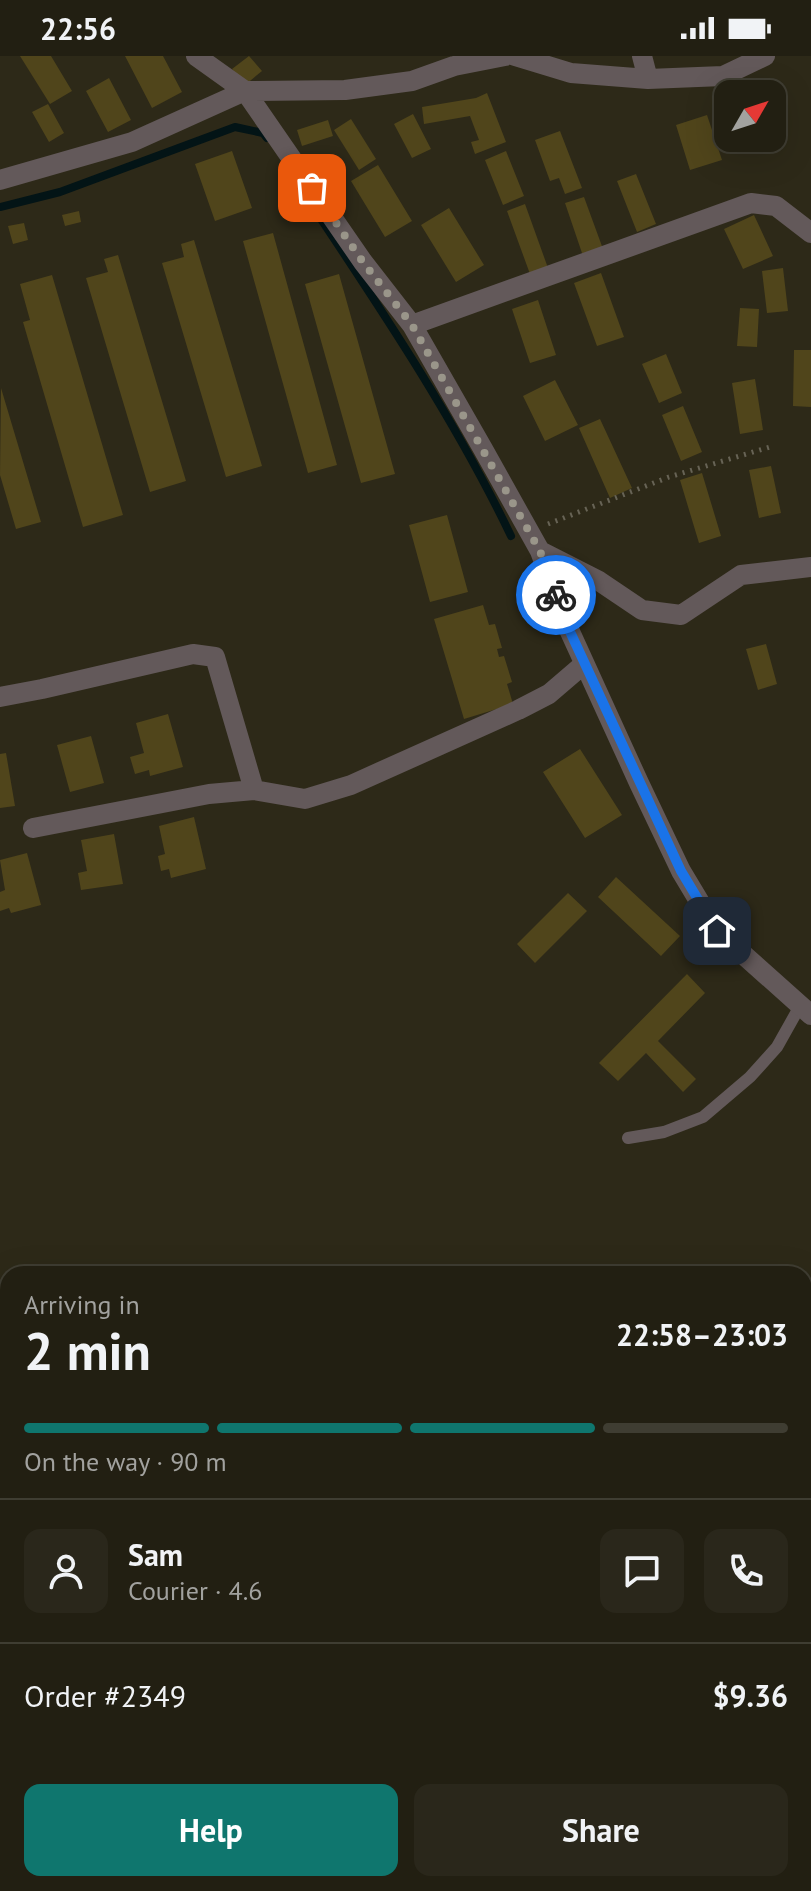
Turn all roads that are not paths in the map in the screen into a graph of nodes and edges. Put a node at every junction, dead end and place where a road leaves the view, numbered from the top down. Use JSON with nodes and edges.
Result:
{"nodes":[{"id":1,"x":196,"y":56,"type":"edge"},
{"id":2,"x":505,"y":56,"type":"edge"},
{"id":3,"x":515,"y":56,"type":"edge"},
{"id":4,"x":642,"y":56,"type":"edge"},
{"id":5,"x":765,"y":56,"type":"edge"},
{"id":6,"x":648,"y":79,"type":"junction"},
{"id":7,"x":245,"y":91,"type":"junction"},
{"id":8,"x":0,"y":180,"type":"edge"},
{"id":9,"x":811,"y":233,"type":"edge"},
{"id":10,"x":412,"y":325,"type":"junction"},
{"id":11,"x":540,"y":551,"type":"junction"},
{"id":12,"x":811,"y":567,"type":"edge"},
{"id":13,"x":584,"y":664,"type":"junction"},
{"id":14,"x":0,"y":697,"type":"edge"},
{"id":15,"x":254,"y":790,"type":"junction"},
{"id":16,"x":33,"y":828,"type":"dead end"},
{"id":17,"x":806,"y":1011,"type":"edge"},
{"id":18,"x":628,"y":1138,"type":"dead end"}],
"edges":[{"from":1,"to":7,"type":"street"},
{"from":2,"to":7,"type":"street"},
{"from":3,"to":6,"type":"street"},
{"from":4,"to":6,"type":"street"},
{"from":5,"to":6,"type":"street"},
{"from":7,"to":8,"type":"street"},
{"from":7,"to":10,"type":"street"},
{"from":9,"to":10,"type":"street"},
{"from":10,"to":11,"type":"street"},
{"from":11,"to":12,"type":"street"},
{"from":11,"to":13,"type":"street"},
{"from":13,"to":15,"type":"street"},
{"from":13,"to":17,"type":"street"},
{"from":14,"to":15,"type":"street"},
{"from":15,"to":16,"type":"street"},
{"from":17,"to":18,"type":"lane"}]}
